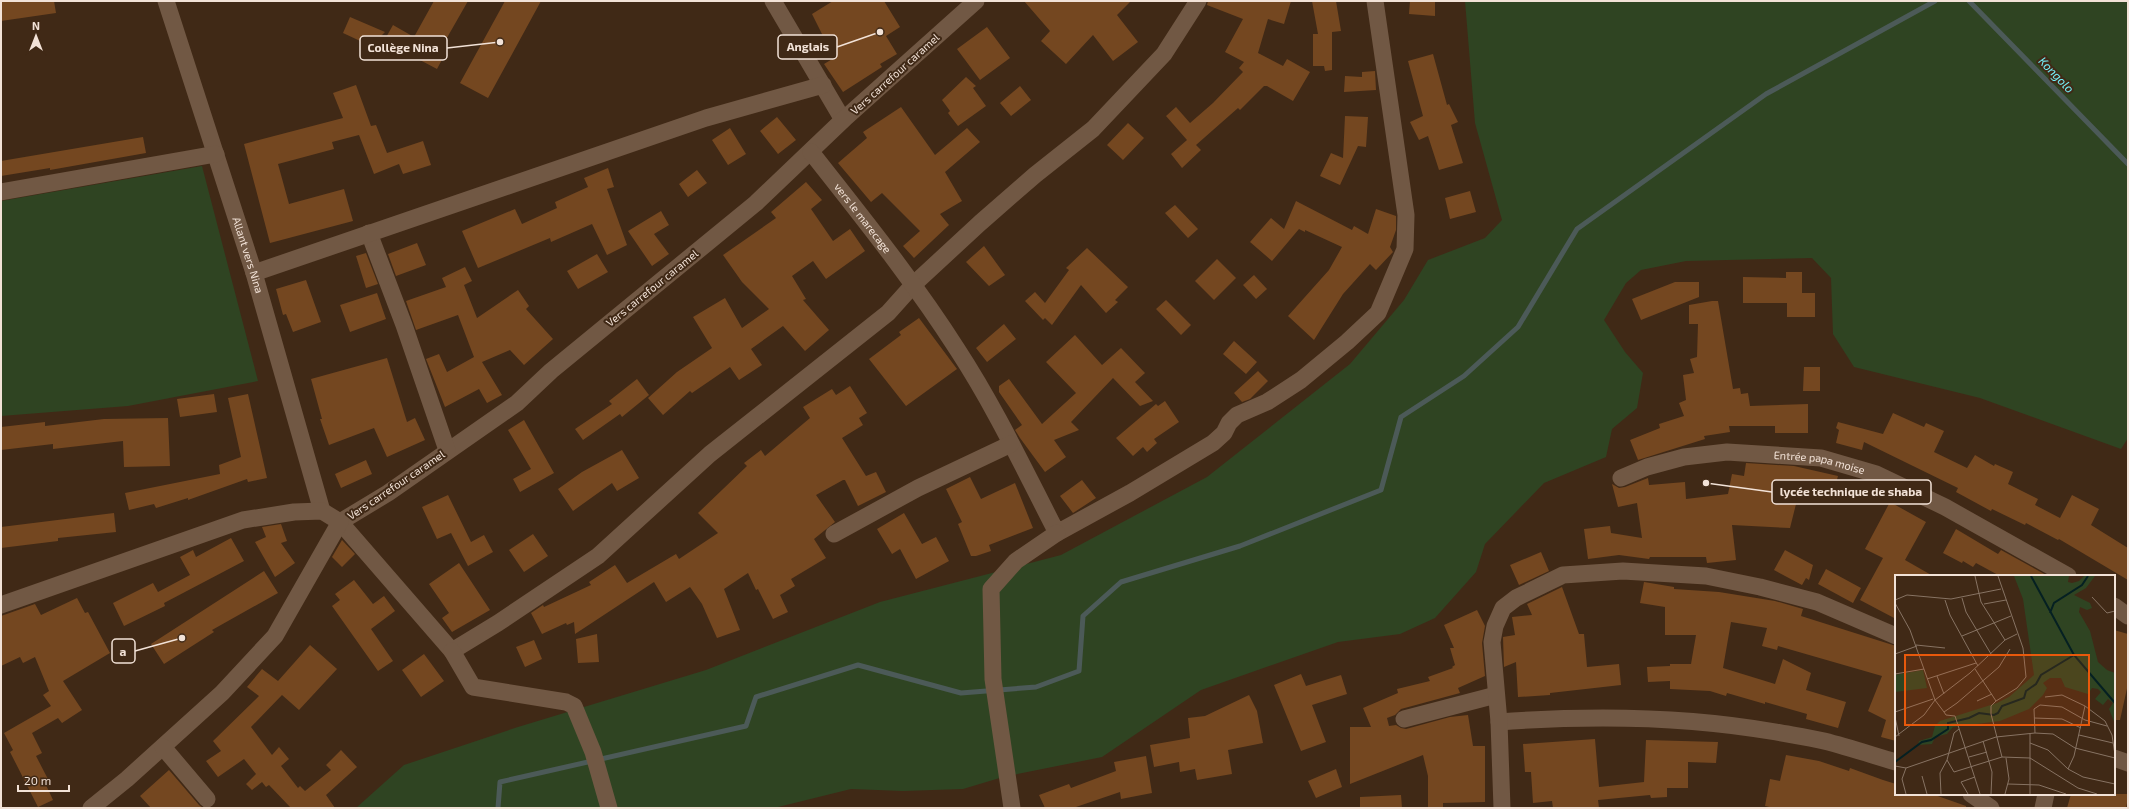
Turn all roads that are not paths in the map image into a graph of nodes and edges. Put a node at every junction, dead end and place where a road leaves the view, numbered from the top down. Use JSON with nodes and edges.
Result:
{"nodes":[{"id":1,"x":166,"y":1,"type":"edge"},
{"id":2,"x":773,"y":1,"type":"edge"},
{"id":3,"x":976,"y":1,"type":"edge"},
{"id":4,"x":1198,"y":1,"type":"edge"},
{"id":5,"x":1375,"y":1,"type":"edge"},
{"id":6,"x":823,"y":85,"type":"junction"},
{"id":7,"x":843,"y":120,"type":"junction"},
{"id":8,"x":812,"y":152,"type":"junction"},
{"id":9,"x":216,"y":154,"type":"junction"},
{"id":10,"x":1,"y":192,"type":"edge"},
{"id":11,"x":370,"y":233,"type":"junction"},
{"id":12,"x":254,"y":273,"type":"junction"},
{"id":13,"x":914,"y":284,"type":"junction"},
{"id":14,"x":1011,"y":444,"type":"junction"},
{"id":15,"x":447,"y":450,"type":"junction"},
{"id":16,"x":1621,"y":478,"type":"dead end"},
{"id":17,"x":322,"y":511,"type":"junction"},
{"id":18,"x":340,"y":522,"type":"junction"},
{"id":19,"x":1057,"y":533,"type":"junction"},
{"id":20,"x":834,"y":534,"type":"dead end"},
{"id":21,"x":2066,"y":575,"type":"edge"},
{"id":22,"x":1,"y":605,"type":"edge"},
{"id":23,"x":2115,"y":607,"type":"edge"},
{"id":24,"x":2128,"y":616,"type":"edge"},
{"id":25,"x":1895,"y":636,"type":"edge"},
{"id":26,"x":452,"y":651,"type":"junction"},
{"id":27,"x":1496,"y":695,"type":"junction"},
{"id":28,"x":1404,"y":718,"type":"dead end"},
{"id":29,"x":1499,"y":722,"type":"junction"},
{"id":30,"x":162,"y":747,"type":"junction"},
{"id":31,"x":2115,"y":758,"type":"edge"},
{"id":32,"x":1895,"y":762,"type":"edge"},
{"id":33,"x":2128,"y":763,"type":"edge"},
{"id":34,"x":1972,"y":795,"type":"edge"},
{"id":35,"x":2046,"y":795,"type":"edge"},
{"id":36,"x":207,"y":799,"type":"dead end"},
{"id":37,"x":91,"y":808,"type":"edge"},
{"id":38,"x":609,"y":808,"type":"edge"},
{"id":39,"x":1012,"y":808,"type":"edge"},
{"id":40,"x":1502,"y":808,"type":"edge"},
{"id":41,"x":1991,"y":808,"type":"edge"},
{"id":42,"x":2043,"y":808,"type":"edge"}],
"edges":[{"from":1,"to":9,"type":"street","name":"Allant vers Nina"},
{"from":2,"to":6,"type":"street"},
{"from":3,"to":7,"type":"street","name":"Vers carrefour caramel"},
{"from":4,"to":13,"type":"street"},
{"from":5,"to":19,"type":"street"},
{"from":6,"to":7,"type":"street"},
{"from":6,"to":11,"type":"street"},
{"from":7,"to":8,"type":"street","name":"Vers carrefour caramel"},
{"from":8,"to":13,"type":"street","name":"vers le marecage"},
{"from":8,"to":15,"type":"street","name":"Vers carrefour caramel"},
{"from":9,"to":10,"type":"street"},
{"from":9,"to":12,"type":"street","name":"Allant vers Nina"},
{"from":11,"to":12,"type":"street"},
{"from":11,"to":15,"type":"street"},
{"from":12,"to":17,"type":"street","name":"Allant vers Nina"},
{"from":13,"to":14,"type":"street","name":"vers le marecage"},
{"from":13,"to":26,"type":"street"},
{"from":14,"to":19,"type":"street","name":"vers le marecage"},
{"from":14,"to":20,"type":"street"},
{"from":15,"to":18,"type":"street","name":"Vers carrefour caramel"},
{"from":16,"to":21,"type":"street","name":"Entrée papa moise"},
{"from":17,"to":18,"type":"street"},
{"from":17,"to":22,"type":"street"},
{"from":18,"to":26,"type":"street","name":"Vers carrefour caramel"},
{"from":18,"to":30,"type":"street"},
{"from":19,"to":39,"type":"street"},
{"from":23,"to":24,"type":"street"},
{"from":25,"to":27,"type":"street"},
{"from":26,"to":38,"type":"street","name":"Vers carrefour caramel"},
{"from":27,"to":28,"type":"street"},
{"from":27,"to":29,"type":"street"},
{"from":29,"to":32,"type":"street"},
{"from":29,"to":40,"type":"street"},
{"from":30,"to":36,"type":"street"},
{"from":30,"to":37,"type":"street"},
{"from":31,"to":33,"type":"street"},
{"from":34,"to":41,"type":"street"},
{"from":35,"to":42,"type":"street"}]}
